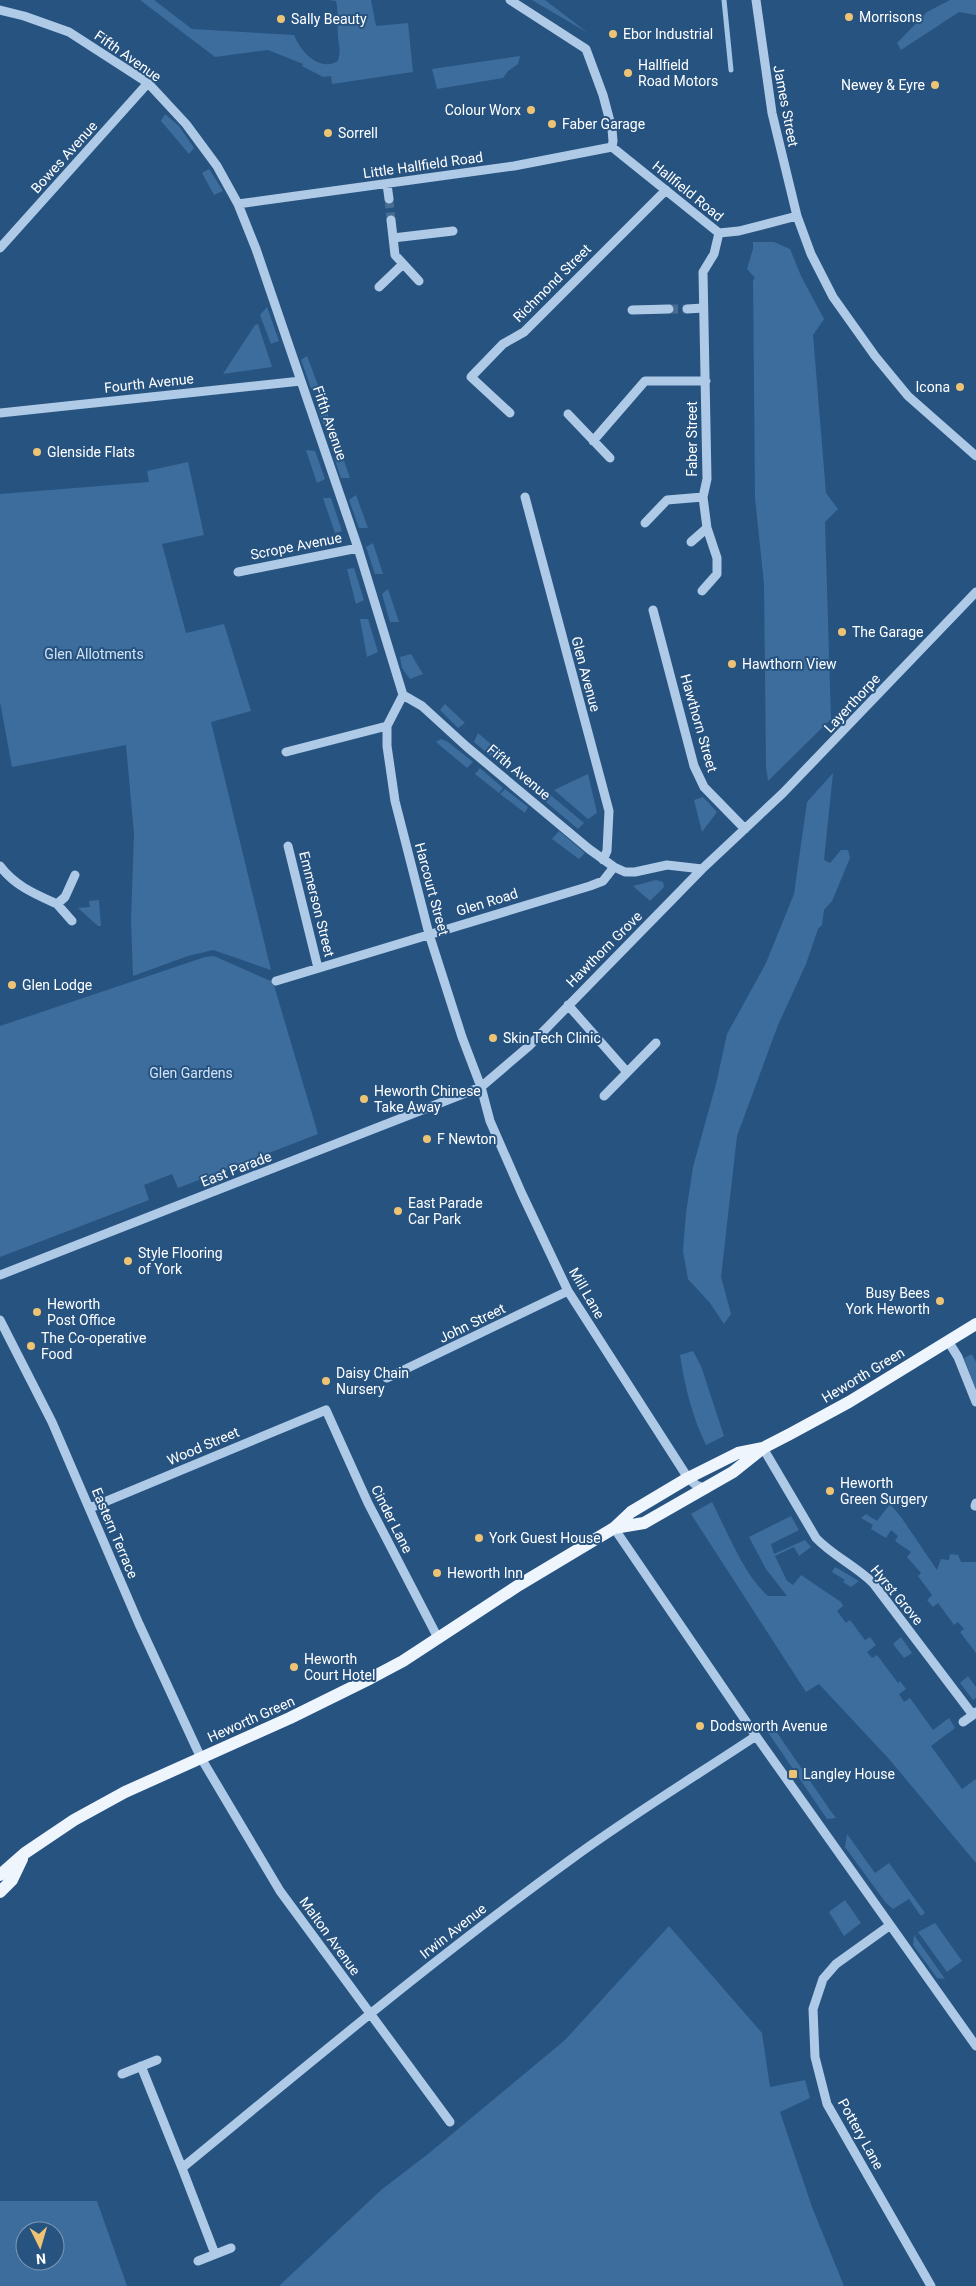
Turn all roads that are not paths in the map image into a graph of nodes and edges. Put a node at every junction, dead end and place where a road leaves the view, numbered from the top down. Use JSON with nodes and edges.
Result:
{"nodes":[{"id":1,"x":510,"y":0,"type":"edge"},
{"id":2,"x":756,"y":0,"type":"edge"},
{"id":3,"x":0,"y":10,"type":"edge"},
{"id":4,"x":148,"y":83,"type":"junction"},
{"id":5,"x":612,"y":147,"type":"junction"},
{"id":6,"x":387,"y":184,"type":"junction"},
{"id":7,"x":666,"y":190,"type":"junction"},
{"id":8,"x":389,"y":199,"type":"tunnel mouth"},
{"id":9,"x":238,"y":204,"type":"junction"},
{"id":10,"x":797,"y":216,"type":"junction"},
{"id":11,"x":391,"y":220,"type":"tunnel mouth"},
{"id":12,"x":453,"y":231,"type":"dead end"},
{"id":13,"x":719,"y":233,"type":"junction"},
{"id":14,"x":393,"y":238,"type":"junction"},
{"id":15,"x":0,"y":248,"type":"edge"},
{"id":16,"x":403,"y":264,"type":"junction"},
{"id":17,"x":419,"y":281,"type":"dead end"},
{"id":18,"x":379,"y":287,"type":"dead end"},
{"id":19,"x":703,"y":308,"type":"junction"},
{"id":20,"x":669,"y":309,"type":"tunnel mouth"},
{"id":21,"x":687,"y":309,"type":"tunnel mouth"},
{"id":22,"x":632,"y":310,"type":"dead end"},
{"id":23,"x":301,"y":381,"type":"junction"},
{"id":24,"x":706,"y":381,"type":"junction"},
{"id":25,"x":0,"y":413,"type":"edge"},
{"id":26,"x":510,"y":413,"type":"dead end"},
{"id":27,"x":568,"y":414,"type":"dead end"},
{"id":28,"x":594,"y":440,"type":"junction"},
{"id":29,"x":975,"y":452,"type":"edge"},
{"id":30,"x":610,"y":458,"type":"dead end"},
{"id":31,"x":525,"y":497,"type":"dead end"},
{"id":32,"x":703,"y":497,"type":"junction"},
{"id":33,"x":645,"y":522,"type":"dead end"},
{"id":34,"x":707,"y":528,"type":"junction"},
{"id":35,"x":691,"y":542,"type":"dead end"},
{"id":36,"x":358,"y":548,"type":"junction"},
{"id":37,"x":238,"y":572,"type":"dead end"},
{"id":38,"x":702,"y":591,"type":"dead end"},
{"id":39,"x":976,"y":592,"type":"edge"},
{"id":40,"x":653,"y":610,"type":"dead end"},
{"id":41,"x":403,"y":695,"type":"junction"},
{"id":42,"x":387,"y":726,"type":"junction"},
{"id":43,"x":286,"y":752,"type":"dead end"},
{"id":44,"x":745,"y":829,"type":"junction"},
{"id":45,"x":288,"y":846,"type":"dead end"},
{"id":46,"x":603,"y":860,"type":"junction"},
{"id":47,"x":0,"y":866,"type":"edge"},
{"id":48,"x":614,"y":867,"type":"junction"},
{"id":49,"x":702,"y":869,"type":"junction"},
{"id":50,"x":75,"y":875,"type":"dead end"},
{"id":51,"x":57,"y":904,"type":"junction"},
{"id":52,"x":72,"y":921,"type":"dead end"},
{"id":53,"x":429,"y":934,"type":"junction"},
{"id":54,"x":318,"y":968,"type":"junction"},
{"id":55,"x":276,"y":981,"type":"dead end"},
{"id":56,"x":568,"y":1005,"type":"junction"},
{"id":57,"x":656,"y":1043,"type":"dead end"},
{"id":58,"x":627,"y":1072,"type":"junction"},
{"id":59,"x":481,"y":1087,"type":"junction"},
{"id":60,"x":604,"y":1096,"type":"dead end"},
{"id":61,"x":0,"y":1275,"type":"edge"},
{"id":62,"x":568,"y":1291,"type":"junction"},
{"id":63,"x":0,"y":1320,"type":"edge"},
{"id":64,"x":976,"y":1324,"type":"edge"},
{"id":65,"x":948,"y":1341,"type":"junction"},
{"id":66,"x":387,"y":1378,"type":"dead end"},
{"id":67,"x":976,"y":1402,"type":"edge"},
{"id":68,"x":326,"y":1410,"type":"joint"},
{"id":69,"x":763,"y":1448,"type":"junction"},
{"id":70,"x":688,"y":1478,"type":"junction"},
{"id":71,"x":706,"y":1489,"type":"junction"},
{"id":72,"x":90,"y":1508,"type":"junction"},
{"id":73,"x":614,"y":1528,"type":"junction"},
{"id":74,"x":438,"y":1638,"type":"junction"},
{"id":75,"x":974,"y":1713,"type":"edge"},
{"id":76,"x":963,"y":1722,"type":"dead end"},
{"id":77,"x":756,"y":1736,"type":"junction"},
{"id":78,"x":201,"y":1758,"type":"junction"},
{"id":79,"x":25,"y":1852,"type":"junction"},
{"id":80,"x":0,"y":1861,"type":"edge"},
{"id":81,"x":0,"y":1875,"type":"edge"},
{"id":82,"x":0,"y":1892,"type":"edge"},
{"id":83,"x":889,"y":1926,"type":"junction"},
{"id":84,"x":371,"y":2014,"type":"junction"},
{"id":85,"x":976,"y":2046,"type":"edge"},
{"id":86,"x":157,"y":2060,"type":"dead end"},
{"id":87,"x":141,"y":2066,"type":"junction"},
{"id":88,"x":122,"y":2074,"type":"dead end"},
{"id":89,"x":450,"y":2122,"type":"dead end"},
{"id":90,"x":182,"y":2168,"type":"junction"},
{"id":91,"x":230,"y":2248,"type":"dead end"},
{"id":92,"x":215,"y":2254,"type":"junction"},
{"id":93,"x":198,"y":2261,"type":"dead end"},
{"id":94,"x":931,"y":2286,"type":"edge"}],
"edges":[{"from":1,"to":5,"type":"street"},
{"from":2,"to":10,"type":"street","name":"James Street"},
{"from":3,"to":4,"type":"street","name":"Fifth Avenue"},
{"from":4,"to":9,"type":"street","name":"Fifth Avenue"},
{"from":4,"to":15,"type":"street","name":"Bowes Avenue"},
{"from":5,"to":6,"type":"street","name":"Little Hallfield Road"},
{"from":5,"to":7,"type":"street","name":"Hallfield Road"},
{"from":6,"to":8,"type":"street"},
{"from":6,"to":9,"type":"street","name":"Little Hallfield Road"},
{"from":7,"to":13,"type":"street","name":"Hallfield Road"},
{"from":7,"to":26,"type":"street","name":"Richmond Street"},
{"from":9,"to":23,"type":"street","name":"Fifth Avenue"},
{"from":10,"to":13,"type":"street","name":"Hallfield Road"},
{"from":10,"to":29,"type":"street"},
{"from":11,"to":14,"type":"street"},
{"from":12,"to":14,"type":"street"},
{"from":13,"to":19,"type":"street","name":"Faber Street"},
{"from":14,"to":16,"type":"street"},
{"from":16,"to":17,"type":"street"},
{"from":16,"to":18,"type":"street"},
{"from":19,"to":21,"type":"street"},
{"from":19,"to":24,"type":"street","name":"Faber Street"},
{"from":20,"to":22,"type":"street"},
{"from":23,"to":25,"type":"street","name":"Fourth Avenue"},
{"from":23,"to":36,"type":"street","name":"Fifth Avenue"},
{"from":24,"to":28,"type":"street","name":"Faber Street"},
{"from":24,"to":32,"type":"street","name":"Faber Street"},
{"from":27,"to":28,"type":"street"},
{"from":28,"to":30,"type":"street"},
{"from":31,"to":46,"type":"street","name":"Glen Avenue"},
{"from":32,"to":33,"type":"street"},
{"from":32,"to":34,"type":"street","name":"Faber Street"},
{"from":34,"to":35,"type":"street"},
{"from":34,"to":38,"type":"street","name":"Faber Street"},
{"from":36,"to":37,"type":"street","name":"Scrope Avenue"},
{"from":36,"to":41,"type":"street","name":"Fifth Avenue"},
{"from":39,"to":44,"type":"street","name":"Layerthorpe"},
{"from":40,"to":44,"type":"street","name":"Hawthorn Street"},
{"from":41,"to":42,"type":"street"},
{"from":41,"to":46,"type":"street","name":"Fifth Avenue"},
{"from":42,"to":43,"type":"street"},
{"from":42,"to":53,"type":"street","name":"Harcourt Street"},
{"from":44,"to":49,"type":"street","name":"Hawthorn Grove"},
{"from":45,"to":54,"type":"street","name":"Emmerson Street"},
{"from":46,"to":48,"type":"street","name":"Fifth Avenue"},
{"from":47,"to":51,"type":"street"},
{"from":48,"to":49,"type":"street"},
{"from":48,"to":53,"type":"street","name":"Glen Road"},
{"from":49,"to":56,"type":"street","name":"Hawthorn Grove"},
{"from":50,"to":51,"type":"street"},
{"from":51,"to":52,"type":"street"},
{"from":53,"to":54,"type":"street","name":"Glen Road"},
{"from":53,"to":59,"type":"street","name":"Harcourt Street"},
{"from":54,"to":55,"type":"street","name":"Glen Road"},
{"from":56,"to":58,"type":"street"},
{"from":56,"to":59,"type":"street","name":"Hawthorn Grove"},
{"from":57,"to":58,"type":"street"},
{"from":58,"to":60,"type":"street"},
{"from":59,"to":61,"type":"street","name":"East Parade"},
{"from":59,"to":62,"type":"street","name":"Mill Lane"},
{"from":62,"to":66,"type":"street","name":"John Street"},
{"from":62,"to":70,"type":"street","name":"Mill Lane"},
{"from":63,"to":72,"type":"street","name":"Eastern Terrace"},
{"from":64,"to":65,"type":"main road","name":"Heworth Green"},
{"from":65,"to":67,"type":"street"},
{"from":65,"to":69,"type":"main road","name":"Heworth Green"},
{"from":68,"to":72,"type":"street","name":"Wood Street"},
{"from":68,"to":74,"type":"street","name":"Cinder Lane"},
{"from":69,"to":70,"type":"main road","name":"Heworth Green"},
{"from":69,"to":71,"type":"main road","name":"Heworth Green"},
{"from":69,"to":75,"type":"street","name":"Hyrst Grove"},
{"from":70,"to":71,"type":"street","name":"Mill Lane"},
{"from":70,"to":73,"type":"main road","name":"Heworth Green"},
{"from":71,"to":73,"type":"main road","name":"Heworth Green"},
{"from":72,"to":78,"type":"street","name":"Eastern Terrace"},
{"from":73,"to":74,"type":"main road","name":"Heworth Green"},
{"from":73,"to":77,"type":"street"},
{"from":74,"to":78,"type":"main road","name":"Heworth Green"},
{"from":75,"to":76,"type":"street","name":"Hyrst Grove"},
{"from":77,"to":83,"type":"street"},
{"from":77,"to":84,"type":"street","name":"Irwin Avenue"},
{"from":78,"to":79,"type":"main road","name":"Heworth Green"},
{"from":78,"to":84,"type":"street","name":"Malton Avenue"},
{"from":79,"to":80,"type":"main road","name":"Heworth Green"},
{"from":79,"to":81,"type":"main road","name":"Heworth Green"},
{"from":79,"to":82,"type":"main road"},
{"from":83,"to":85,"type":"street"},
{"from":83,"to":94,"type":"street","name":"Pottery Lane"},
{"from":84,"to":89,"type":"street","name":"Malton Avenue"},
{"from":84,"to":90,"type":"street","name":"Irwin Avenue"},
{"from":86,"to":87,"type":"street"},
{"from":87,"to":88,"type":"street"},
{"from":87,"to":90,"type":"street"},
{"from":90,"to":92,"type":"street"},
{"from":91,"to":92,"type":"street"},
{"from":92,"to":93,"type":"street"}]}
